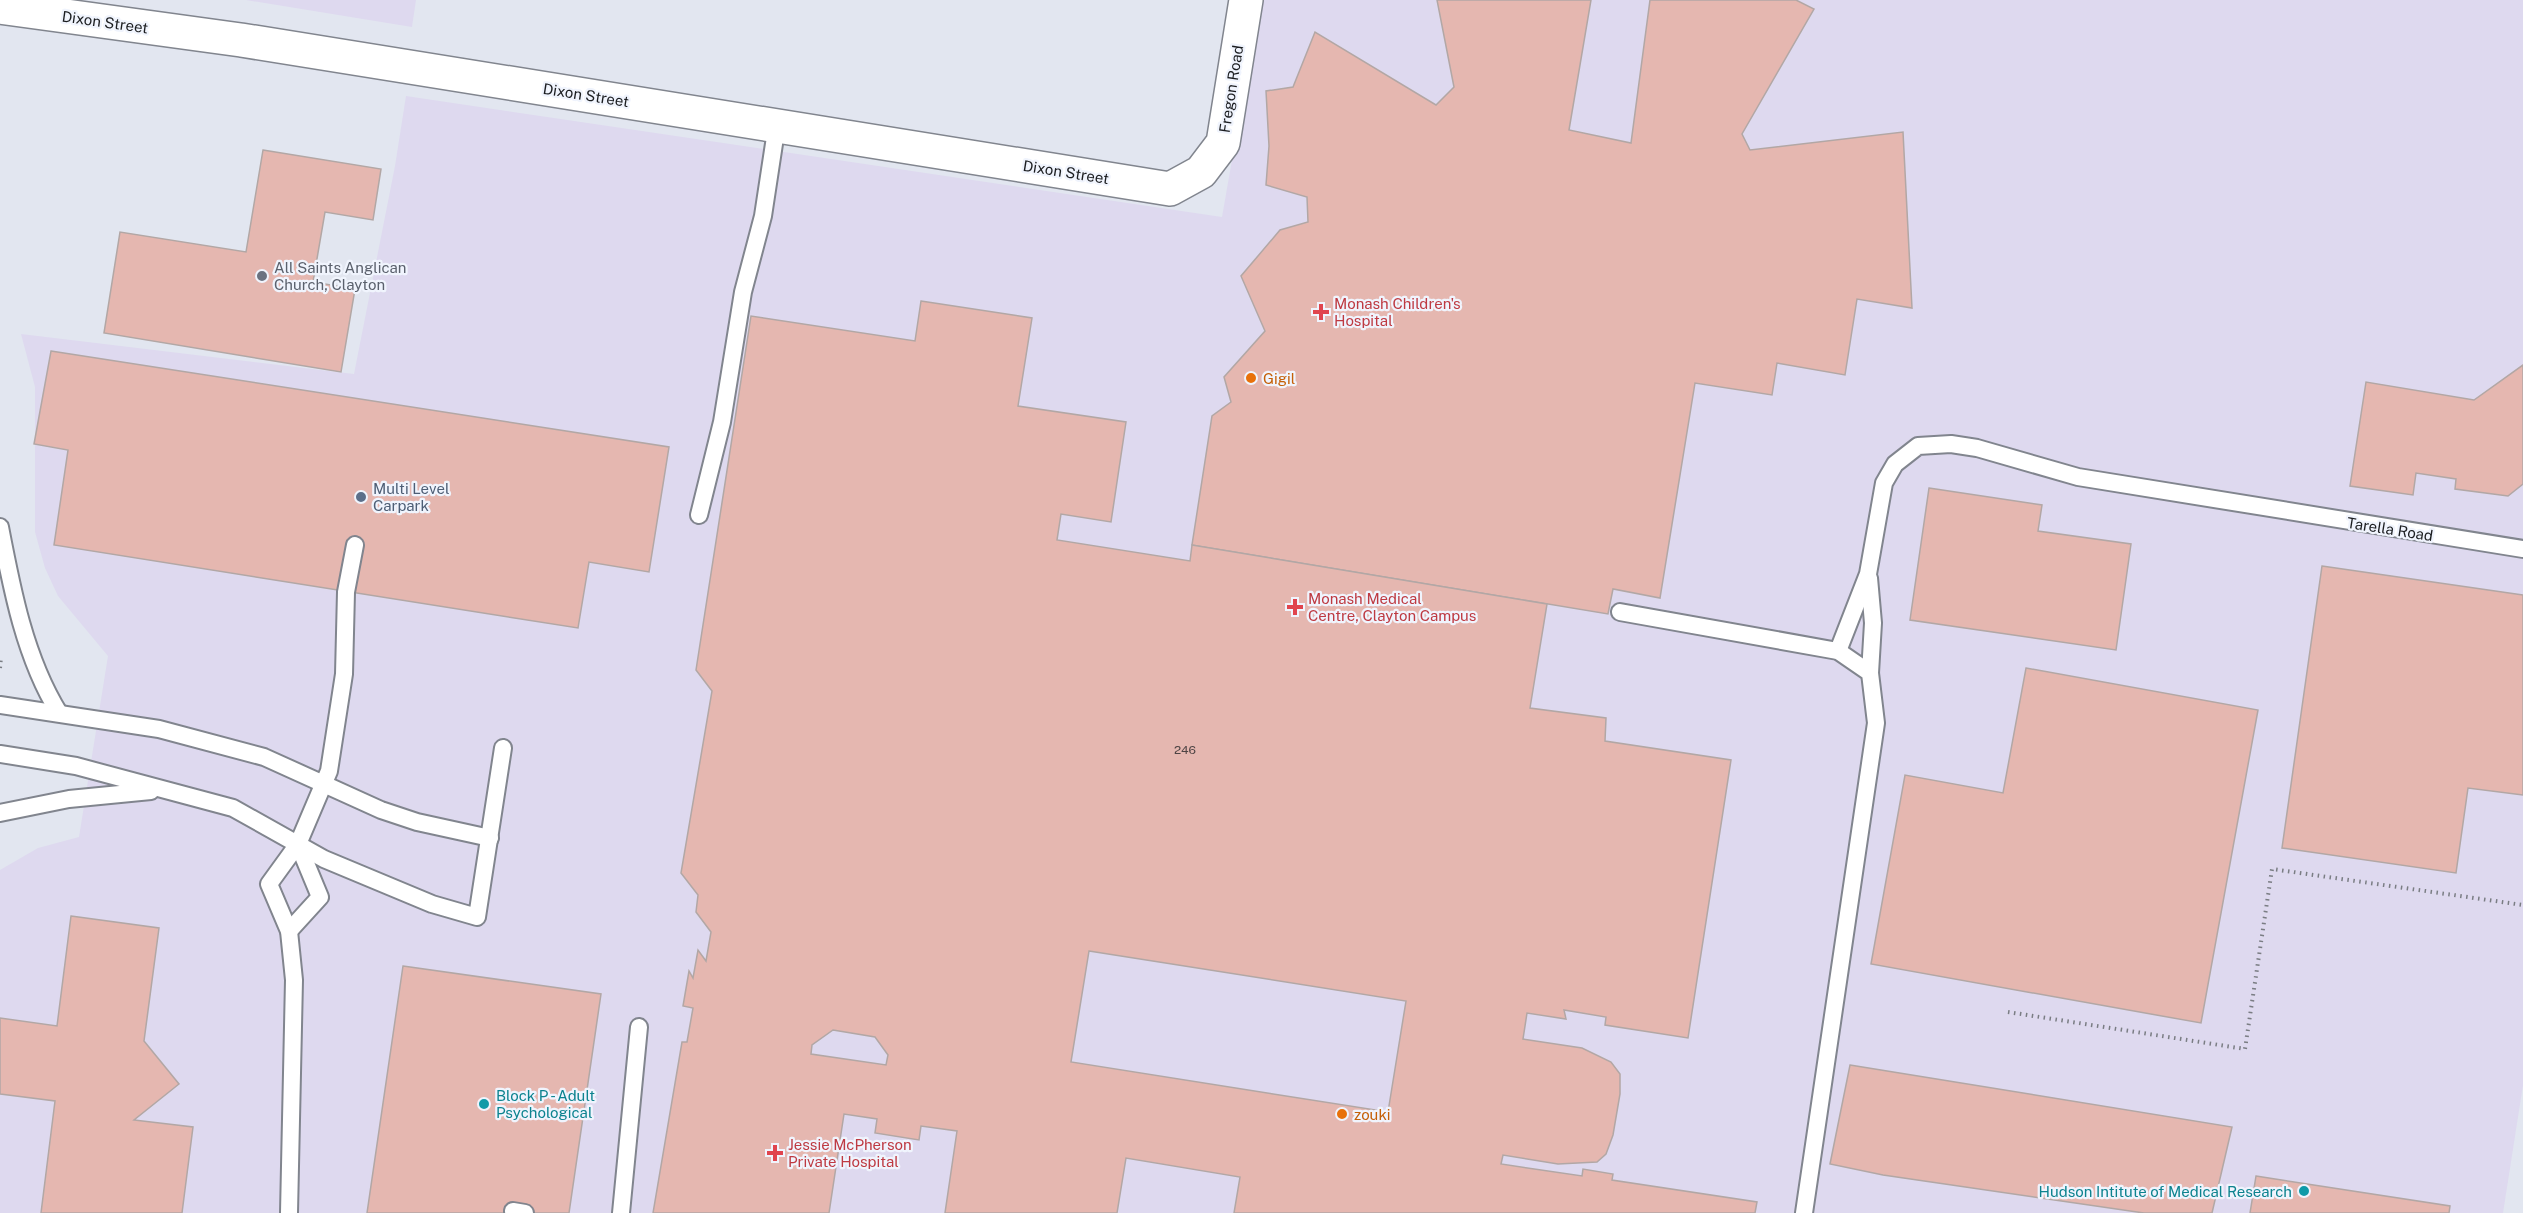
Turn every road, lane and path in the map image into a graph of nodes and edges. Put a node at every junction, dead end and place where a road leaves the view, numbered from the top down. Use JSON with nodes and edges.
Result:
{"nodes":[{"id":1,"x":1246,"y":0,"type":"edge"},
{"id":2,"x":0,"y":7,"type":"edge"},
{"id":3,"x":777,"y":124,"type":"junction"},
{"id":4,"x":1170,"y":189,"type":"joint"},
{"id":5,"x":699,"y":515,"type":"dead end"},
{"id":6,"x":0,"y":527,"type":"edge"},
{"id":7,"x":355,"y":545,"type":"dead end"},
{"id":8,"x":2523,"y":549,"type":"edge"},
{"id":9,"x":1868,"y":574,"type":"junction"},
{"id":10,"x":1620,"y":612,"type":"dead end"},
{"id":11,"x":1838,"y":651,"type":"junction"},
{"id":12,"x":1870,"y":673,"type":"junction"},
{"id":13,"x":0,"y":705,"type":"edge"},
{"id":14,"x":59,"y":713,"type":"junction"},
{"id":15,"x":503,"y":748,"type":"dead end"},
{"id":16,"x":0,"y":754,"type":"edge"},
{"id":17,"x":324,"y":783,"type":"junction"},
{"id":18,"x":167,"y":790,"type":"junction"},
{"id":19,"x":0,"y":813,"type":"edge"},
{"id":20,"x":490,"y":838,"type":"junction"},
{"id":21,"x":298,"y":844,"type":"junction"},
{"id":22,"x":2523,"y":905,"type":"edge"},
{"id":23,"x":289,"y":931,"type":"junction"},
{"id":24,"x":2008,"y":1012,"type":"dead end"},
{"id":25,"x":639,"y":1027,"type":"dead end"},
{"id":26,"x":289,"y":1213,"type":"edge"},
{"id":27,"x":621,"y":1213,"type":"edge"},
{"id":28,"x":1804,"y":1213,"type":"edge"}],
"edges":[{"from":1,"to":4,"type":"street","name":"Fregon Road"},
{"from":2,"to":3,"type":"street","name":"Dixon Street"},
{"from":3,"to":4,"type":"street","name":"Dixon Street"},
{"from":3,"to":5,"type":"lane"},
{"from":6,"to":14,"type":"lane"},
{"from":7,"to":17,"type":"lane"},
{"from":8,"to":9,"type":"lane","name":"Tarella Road"},
{"from":9,"to":11,"type":"lane"},
{"from":9,"to":12,"type":"lane"},
{"from":10,"to":11,"type":"lane"},
{"from":11,"to":12,"type":"lane"},
{"from":12,"to":28,"type":"lane"},
{"from":13,"to":14,"type":"lane"},
{"from":14,"to":17,"type":"lane"},
{"from":15,"to":20,"type":"lane"},
{"from":16,"to":18,"type":"lane"},
{"from":17,"to":20,"type":"lane"},
{"from":17,"to":21,"type":"lane"},
{"from":18,"to":19,"type":"lane"},
{"from":18,"to":21,"type":"lane"},
{"from":20,"to":21,"type":"lane"},
{"from":21,"to":23,"type":"lane"},
{"from":21,"to":23,"type":"lane"},
{"from":22,"to":24,"type":"path"},
{"from":23,"to":26,"type":"lane"},
{"from":25,"to":27,"type":"lane"}]}
